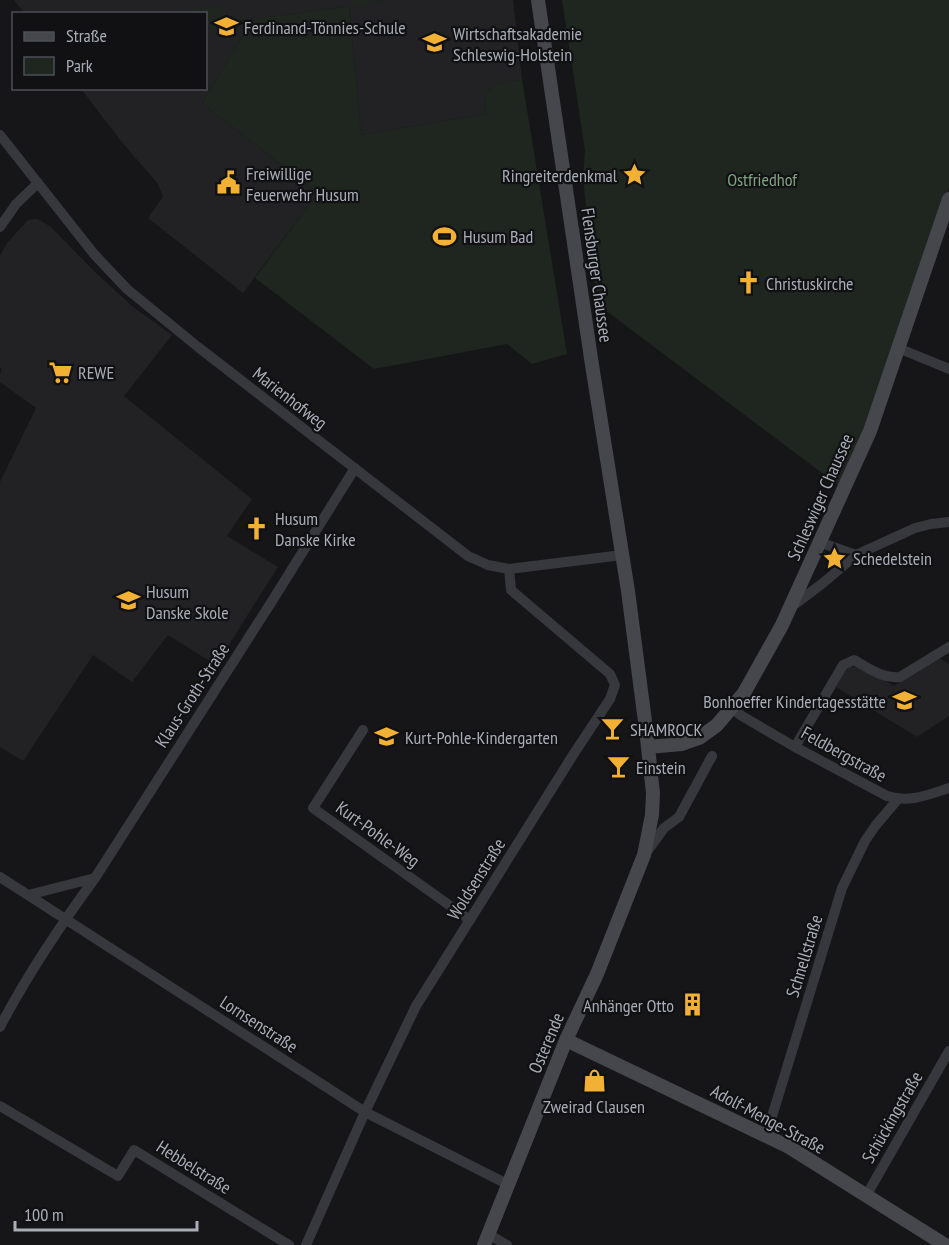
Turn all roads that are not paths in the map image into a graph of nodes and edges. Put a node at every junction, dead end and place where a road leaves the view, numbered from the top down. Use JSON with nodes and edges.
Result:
{"nodes":[{"id":1,"x":538,"y":0,"type":"edge"},
{"id":2,"x":0,"y":135,"type":"edge"},
{"id":3,"x":38,"y":183,"type":"junction"},
{"id":4,"x":949,"y":199,"type":"edge"},
{"id":5,"x":0,"y":227,"type":"edge"},
{"id":6,"x":898,"y":348,"type":"junction"},
{"id":7,"x":949,"y":369,"type":"edge"},
{"id":8,"x":355,"y":468,"type":"junction"},
{"id":9,"x":949,"y":522,"type":"edge"},
{"id":10,"x":819,"y":542,"type":"junction"},
{"id":11,"x":622,"y":555,"type":"junction"},
{"id":12,"x":856,"y":555,"type":"junction"},
{"id":13,"x":509,"y":569,"type":"junction"},
{"id":14,"x":789,"y":608,"type":"junction"},
{"id":15,"x":949,"y":646,"type":"edge"},
{"id":16,"x":731,"y":708,"type":"junction"},
{"id":17,"x":363,"y":730,"type":"dead end"},
{"id":18,"x":648,"y":747,"type":"junction"},
{"id":19,"x":795,"y":747,"type":"junction"},
{"id":20,"x":712,"y":756,"type":"dead end"},
{"id":21,"x":949,"y":788,"type":"edge"},
{"id":22,"x":898,"y":800,"type":"junction"},
{"id":23,"x":644,"y":855,"type":"junction"},
{"id":24,"x":0,"y":877,"type":"edge"},
{"id":25,"x":94,"y":878,"type":"junction"},
{"id":26,"x":28,"y":895,"type":"junction"},
{"id":27,"x":65,"y":918,"type":"junction"},
{"id":28,"x":470,"y":920,"type":"junction"},
{"id":29,"x":0,"y":1027,"type":"edge"},
{"id":30,"x":566,"y":1040,"type":"junction"},
{"id":31,"x":948,"y":1054,"type":"edge"},
{"id":32,"x":0,"y":1106,"type":"edge"},
{"id":33,"x":365,"y":1112,"type":"junction"},
{"id":34,"x":766,"y":1136,"type":"junction"},
{"id":35,"x":507,"y":1184,"type":"junction"},
{"id":36,"x":866,"y":1196,"type":"junction"},
{"id":37,"x":486,"y":1240,"type":"edge"},
{"id":38,"x":289,"y":1245,"type":"edge"},
{"id":39,"x":306,"y":1245,"type":"edge"},
{"id":40,"x":507,"y":1245,"type":"edge"},
{"id":41,"x":945,"y":1245,"type":"edge"}],
"edges":[{"from":1,"to":11,"type":"main road","name":"Flensburger Chaussee"},
{"from":2,"to":3,"type":"street","name":"Marienhofweg"},
{"from":3,"to":5,"type":"street"},
{"from":3,"to":8,"type":"street","name":"Marienhofweg"},
{"from":4,"to":6,"type":"main road","name":"Schleswiger Chaussee"},
{"from":6,"to":7,"type":"street"},
{"from":6,"to":10,"type":"main road","name":"Schleswiger Chaussee"},
{"from":8,"to":13,"type":"street","name":"Marienhofweg"},
{"from":8,"to":25,"type":"street","name":"Klaus-Groth-Straße"},
{"from":9,"to":12,"type":"street"},
{"from":10,"to":12,"type":"street"},
{"from":10,"to":14,"type":"main road","name":"Schleswiger Chaussee"},
{"from":11,"to":13,"type":"street","name":"Marienhofweg"},
{"from":11,"to":18,"type":"main road","name":"Osterende"},
{"from":12,"to":14,"type":"street"},
{"from":13,"to":28,"type":"street","name":"Woldsenstraße"},
{"from":14,"to":16,"type":"main road","name":"Schleswiger Chaussee"},
{"from":15,"to":19,"type":"street"},
{"from":16,"to":18,"type":"main road","name":"Schleswiger Chaussee"},
{"from":16,"to":19,"type":"street","name":"Feldbergstraße"},
{"from":17,"to":28,"type":"street","name":"Kurt-Pohle-Weg"},
{"from":18,"to":23,"type":"main road","name":"Osterende"},
{"from":19,"to":22,"type":"street","name":"Feldbergstraße"},
{"from":20,"to":23,"type":"street","name":"Osterende"},
{"from":21,"to":22,"type":"street","name":"Feldbergstraße"},
{"from":22,"to":34,"type":"street","name":"Schnellstraße"},
{"from":23,"to":30,"type":"main road","name":"Osterende"},
{"from":24,"to":26,"type":"street","name":"Lornsenstraße"},
{"from":25,"to":26,"type":"street"},
{"from":25,"to":27,"type":"street","name":"Klaus-Groth-Straße"},
{"from":26,"to":27,"type":"street","name":"Lornsenstraße"},
{"from":27,"to":29,"type":"street","name":"Klaus-Groth-Straße"},
{"from":27,"to":33,"type":"street","name":"Lornsenstraße"},
{"from":28,"to":33,"type":"street","name":"Woldsenstraße"},
{"from":30,"to":34,"type":"main road","name":"Adolf-Menge-Straße"},
{"from":30,"to":35,"type":"main road","name":"Osterende"},
{"from":31,"to":36,"type":"street","name":"Schückingstraße"},
{"from":32,"to":38,"type":"street","name":"Hebbelstraße"},
{"from":33,"to":35,"type":"street","name":"Lornsenstraße"},
{"from":33,"to":39,"type":"street","name":"Woldsenstraße"},
{"from":34,"to":36,"type":"main road","name":"Adolf-Menge-Straße"},
{"from":35,"to":37,"type":"main road","name":"Osterende"},
{"from":36,"to":41,"type":"main road","name":"Adolf-Menge-Straße"},
{"from":37,"to":40,"type":"street"}]}
